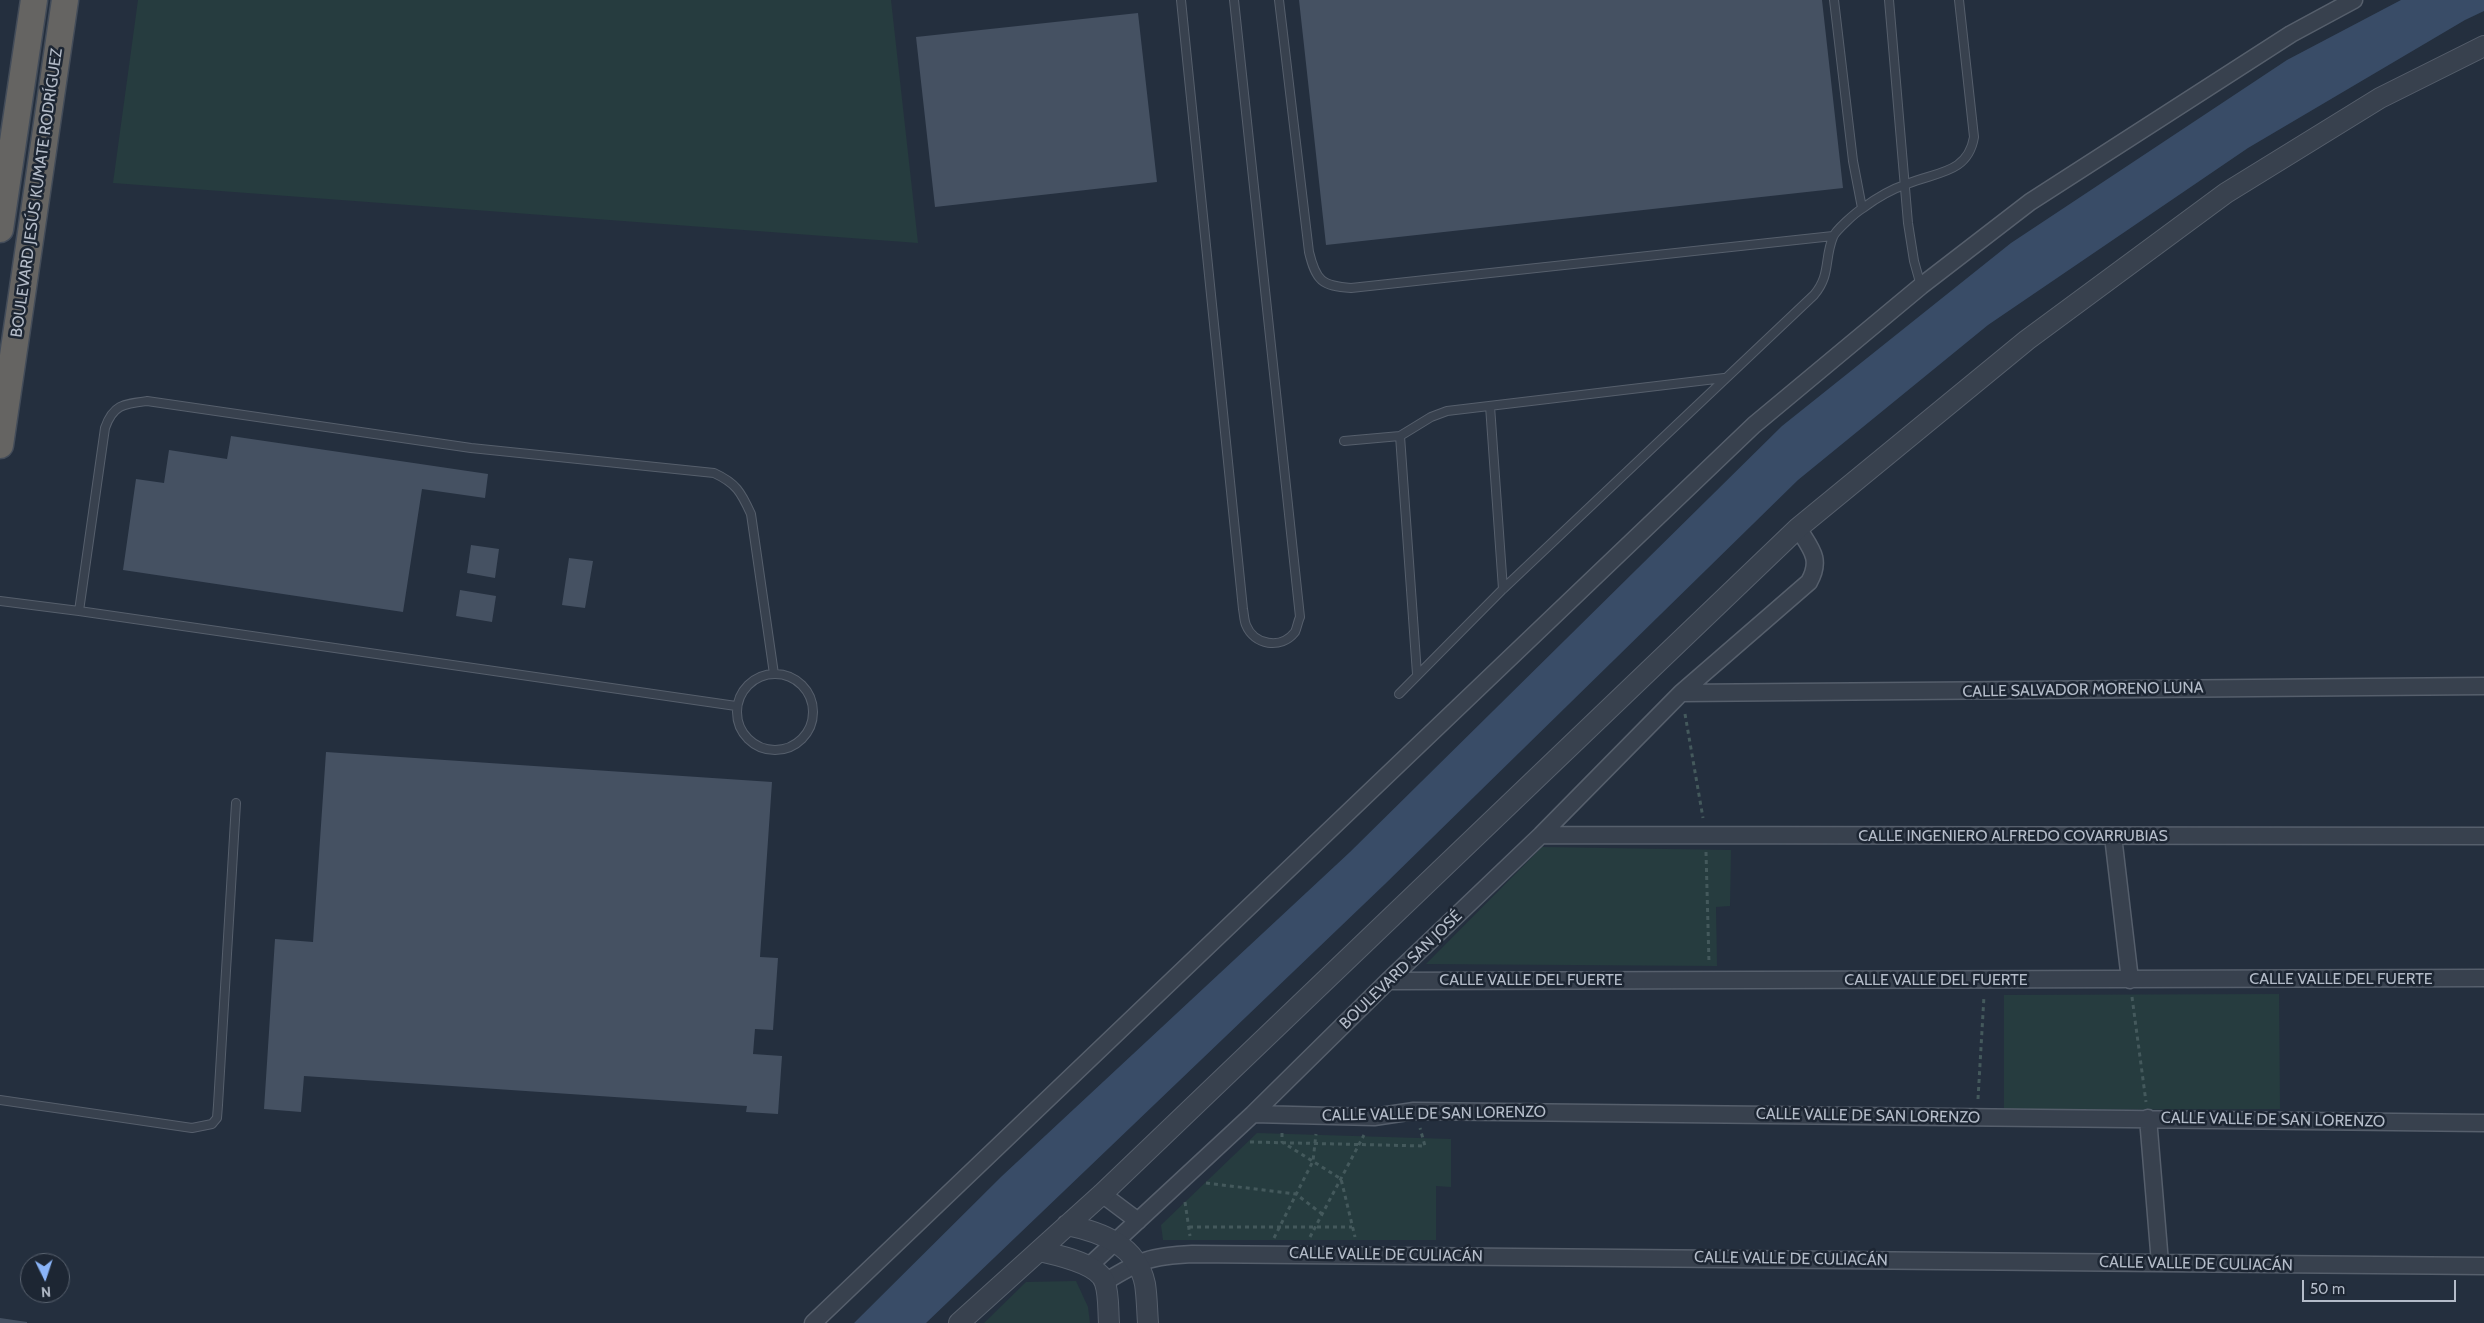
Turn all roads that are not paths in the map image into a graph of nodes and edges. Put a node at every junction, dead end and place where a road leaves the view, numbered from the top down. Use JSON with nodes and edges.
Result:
{"nodes":[{"id":1,"x":34,"y":0,"type":"edge"},
{"id":2,"x":64,"y":0,"type":"edge"},
{"id":3,"x":1181,"y":0,"type":"edge"},
{"id":4,"x":1234,"y":0,"type":"edge"},
{"id":5,"x":1279,"y":0,"type":"edge"},
{"id":6,"x":1834,"y":0,"type":"edge"},
{"id":7,"x":1889,"y":0,"type":"edge"},
{"id":8,"x":1959,"y":0,"type":"edge"},
{"id":9,"x":2354,"y":0,"type":"edge"},
{"id":10,"x":2484,"y":46,"type":"edge"},
{"id":11,"x":1906,"y":184,"type":"junction"},
{"id":12,"x":1862,"y":208,"type":"junction"},
{"id":13,"x":0,"y":229,"type":"edge"},
{"id":14,"x":1833,"y":236,"type":"junction"},
{"id":15,"x":1921,"y":286,"type":"junction"},
{"id":16,"x":1724,"y":378,"type":"junction"},
{"id":17,"x":1490,"y":406,"type":"junction"},
{"id":18,"x":1400,"y":436,"type":"junction"},
{"id":19,"x":1344,"y":441,"type":"dead end"},
{"id":20,"x":0,"y":445,"type":"edge"},
{"id":21,"x":1798,"y":528,"type":"junction"},
{"id":22,"x":1503,"y":589,"type":"junction"},
{"id":23,"x":0,"y":602,"type":"edge"},
{"id":24,"x":79,"y":611,"type":"junction"},
{"id":25,"x":774,"y":674,"type":"junction"},
{"id":26,"x":1417,"y":674,"type":"junction"},
{"id":27,"x":2484,"y":686,"type":"edge"},
{"id":28,"x":1681,"y":693,"type":"junction"},
{"id":29,"x":1398,"y":694,"type":"dead end"},
{"id":30,"x":736,"y":706,"type":"junction"},
{"id":31,"x":236,"y":803,"type":"dead end"},
{"id":32,"x":1541,"y":835,"type":"junction"},
{"id":33,"x":2113,"y":836,"type":"junction"},
{"id":34,"x":2484,"y":836,"type":"edge"},
{"id":35,"x":2484,"y":978,"type":"edge"},
{"id":36,"x":2130,"y":980,"type":"junction"},
{"id":37,"x":1388,"y":981,"type":"junction"},
{"id":38,"x":0,"y":1100,"type":"edge"},
{"id":39,"x":1253,"y":1114,"type":"junction"},
{"id":40,"x":2148,"y":1118,"type":"junction"},
{"id":41,"x":2484,"y":1123,"type":"edge"},
{"id":42,"x":1102,"y":1194,"type":"junction"},
{"id":43,"x":1138,"y":1221,"type":"junction"},
{"id":44,"x":1067,"y":1225,"type":"junction"},
{"id":45,"x":1116,"y":1241,"type":"junction"},
{"id":46,"x":1039,"y":1251,"type":"junction"},
{"id":47,"x":1136,"y":1262,"type":"junction"},
{"id":48,"x":2160,"y":1263,"type":"junction"},
{"id":49,"x":2484,"y":1266,"type":"edge"},
{"id":50,"x":1088,"y":1267,"type":"junction"},
{"id":51,"x":1105,"y":1282,"type":"junction"},
{"id":52,"x":813,"y":1323,"type":"edge"},
{"id":53,"x":959,"y":1323,"type":"edge"},
{"id":54,"x":1109,"y":1323,"type":"edge"},
{"id":55,"x":1148,"y":1323,"type":"edge"}],
"edges":[{"from":1,"to":13,"type":"highway","name":"BOULEVARD JESÚS KUMATE RODRÍGUEZ"},
{"from":2,"to":20,"type":"highway","name":"BOULEVARD JESÚS KUMATE RODRÍGUEZ"},
{"from":3,"to":4,"type":"lane"},
{"from":5,"to":14,"type":"lane"},
{"from":6,"to":12,"type":"lane"},
{"from":7,"to":11,"type":"lane"},
{"from":8,"to":11,"type":"lane"},
{"from":9,"to":15,"type":"street"},
{"from":10,"to":21,"type":"street"},
{"from":11,"to":12,"type":"lane"},
{"from":11,"to":15,"type":"lane"},
{"from":12,"to":14,"type":"lane"},
{"from":14,"to":16,"type":"lane"},
{"from":15,"to":52,"type":"street"},
{"from":16,"to":17,"type":"lane"},
{"from":16,"to":22,"type":"lane"},
{"from":17,"to":18,"type":"lane"},
{"from":17,"to":22,"type":"lane"},
{"from":18,"to":19,"type":"lane"},
{"from":18,"to":26,"type":"lane"},
{"from":21,"to":28,"type":"street","name":"BOULEVARD SAN JOSÉ"},
{"from":21,"to":42,"type":"street"},
{"from":22,"to":26,"type":"lane"},
{"from":23,"to":24,"type":"lane"},
{"from":24,"to":25,"type":"lane"},
{"from":24,"to":30,"type":"lane"},
{"from":25,"to":30,"type":"lane"},
{"from":25,"to":30,"type":"lane"},
{"from":26,"to":29,"type":"lane"},
{"from":27,"to":28,"type":"street","name":"CALLE SALVADOR MORENO LUNA"},
{"from":28,"to":32,"type":"street","name":"BOULEVARD SAN JOSÉ"},
{"from":31,"to":38,"type":"lane"},
{"from":32,"to":33,"type":"street","name":"CALLE INGENIERO ALFREDO COVARRUBIAS"},
{"from":32,"to":37,"type":"street","name":"BOULEVARD SAN JOSÉ"},
{"from":33,"to":34,"type":"street","name":"CALLE INGENIERO ALFREDO COVARRUBIAS"},
{"from":33,"to":36,"type":"street"},
{"from":35,"to":36,"type":"street","name":"CALLE VALLE DEL FUERTE"},
{"from":36,"to":37,"type":"street","name":"CALLE VALLE DEL FUERTE"},
{"from":37,"to":39,"type":"street","name":"BOULEVARD SAN JOSÉ"},
{"from":39,"to":40,"type":"street","name":"CALLE VALLE DE SAN LORENZO"},
{"from":39,"to":43,"type":"street","name":"BOULEVARD SAN JOSÉ"},
{"from":40,"to":41,"type":"street","name":"CALLE VALLE DE SAN LORENZO"},
{"from":40,"to":48,"type":"street"},
{"from":42,"to":43,"type":"street"},
{"from":42,"to":44,"type":"street"},
{"from":43,"to":45,"type":"street","name":"BOULEVARD SAN JOSÉ"},
{"from":44,"to":45,"type":"street"},
{"from":44,"to":46,"type":"street"},
{"from":45,"to":47,"type":"street"},
{"from":45,"to":50,"type":"street","name":"BOULEVARD SAN JOSÉ"},
{"from":46,"to":50,"type":"street"},
{"from":46,"to":53,"type":"street"},
{"from":47,"to":48,"type":"street","name":"CALLE VALLE DE CULIACÁN"},
{"from":47,"to":51,"type":"street","name":"CALLE VALLE DE CULIACÁN"},
{"from":47,"to":55,"type":"street"},
{"from":48,"to":49,"type":"street","name":"CALLE VALLE DE CULIACÁN"},
{"from":50,"to":51,"type":"street"},
{"from":51,"to":54,"type":"street"}]}
